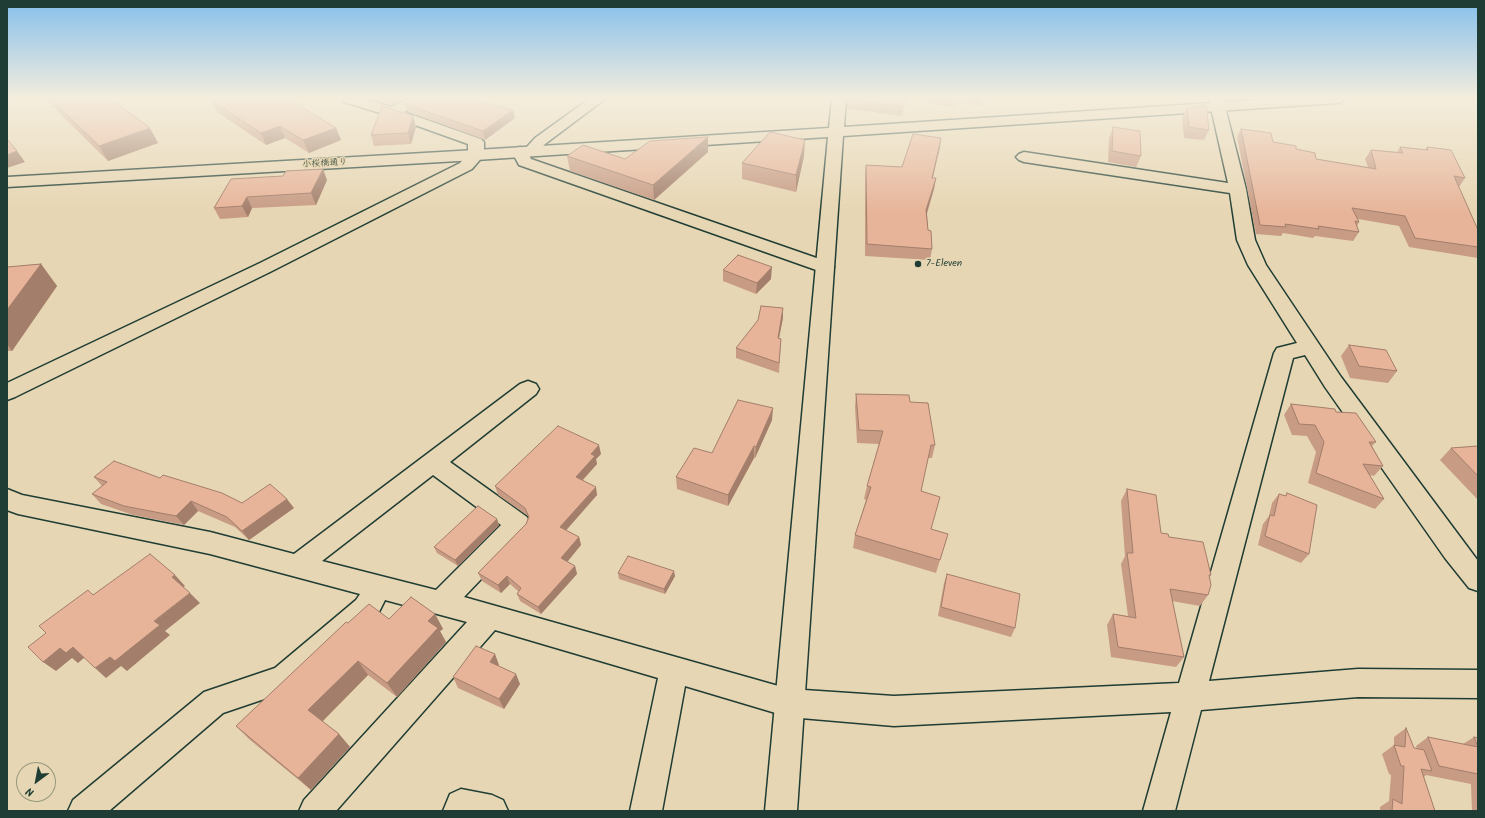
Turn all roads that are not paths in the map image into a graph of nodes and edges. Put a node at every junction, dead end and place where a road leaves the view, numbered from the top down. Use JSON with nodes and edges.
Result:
{"nodes":[{"id":1,"x":462,"y":137,"type":"edge"},
{"id":2,"x":545,"y":137,"type":"edge"},
{"id":3,"x":745,"y":137,"type":"edge"},
{"id":4,"x":836,"y":137,"type":"edge"},
{"id":5,"x":1226,"y":137,"type":"edge"},
{"id":6,"x":525,"y":152,"type":"junction"},
{"id":7,"x":476,"y":155,"type":"junction"},
{"id":8,"x":1024,"y":157,"type":"dead end"},
{"id":9,"x":7,"y":182,"type":"edge"},
{"id":10,"x":1238,"y":189,"type":"junction"},
{"id":11,"x":825,"y":267,"type":"junction"},
{"id":12,"x":1310,"y":347,"type":"junction"},
{"id":13,"x":528,"y":389,"type":"dead end"},
{"id":14,"x":7,"y":392,"type":"edge"},
{"id":15,"x":432,"y":462,"type":"junction"},
{"id":16,"x":7,"y":499,"type":"edge"},
{"id":17,"x":297,"y":566,"type":"junction"},
{"id":18,"x":1478,"y":580,"type":"edge"},
{"id":19,"x":378,"y":586,"type":"junction"},
{"id":20,"x":442,"y":603,"type":"junction"},
{"id":21,"x":490,"y":616,"type":"junction"},
{"id":22,"x":674,"y":670,"type":"junction"},
{"id":23,"x":1478,"y":684,"type":"edge"},
{"id":24,"x":1191,"y":697,"type":"junction"},
{"id":25,"x":789,"y":703,"type":"junction"},
{"id":26,"x":84,"y":811,"type":"edge"},
{"id":27,"x":314,"y":811,"type":"edge"},
{"id":28,"x":459,"y":811,"type":"edge"},
{"id":29,"x":492,"y":811,"type":"edge"},
{"id":30,"x":646,"y":811,"type":"edge"},
{"id":31,"x":781,"y":811,"type":"edge"},
{"id":32,"x":1159,"y":811,"type":"edge"}],
"edges":[{"from":1,"to":7,"type":"street"},
{"from":2,"to":6,"type":"street"},
{"from":3,"to":6,"type":"street","name":"小桜橋通り"},
{"from":4,"to":11,"type":"street"},
{"from":5,"to":10,"type":"street"},
{"from":6,"to":7,"type":"street","name":"小桜橋通り"},
{"from":6,"to":11,"type":"street"},
{"from":7,"to":9,"type":"street","name":"小桜橋通り"},
{"from":7,"to":14,"type":"street"},
{"from":8,"to":10,"type":"street"},
{"from":10,"to":12,"type":"street"},
{"from":11,"to":25,"type":"street"},
{"from":12,"to":18,"type":"street"},
{"from":12,"to":24,"type":"street"},
{"from":13,"to":15,"type":"street"},
{"from":15,"to":17,"type":"street"},
{"from":15,"to":20,"type":"street"},
{"from":16,"to":17,"type":"street"},
{"from":17,"to":19,"type":"street"},
{"from":19,"to":20,"type":"street"},
{"from":19,"to":26,"type":"street"},
{"from":20,"to":21,"type":"street"},
{"from":21,"to":22,"type":"street"},
{"from":21,"to":27,"type":"street"},
{"from":22,"to":25,"type":"street"},
{"from":22,"to":30,"type":"street"},
{"from":23,"to":24,"type":"street"},
{"from":24,"to":25,"type":"street"},
{"from":24,"to":32,"type":"street"},
{"from":25,"to":31,"type":"street"},
{"from":28,"to":29,"type":"street"}]}
